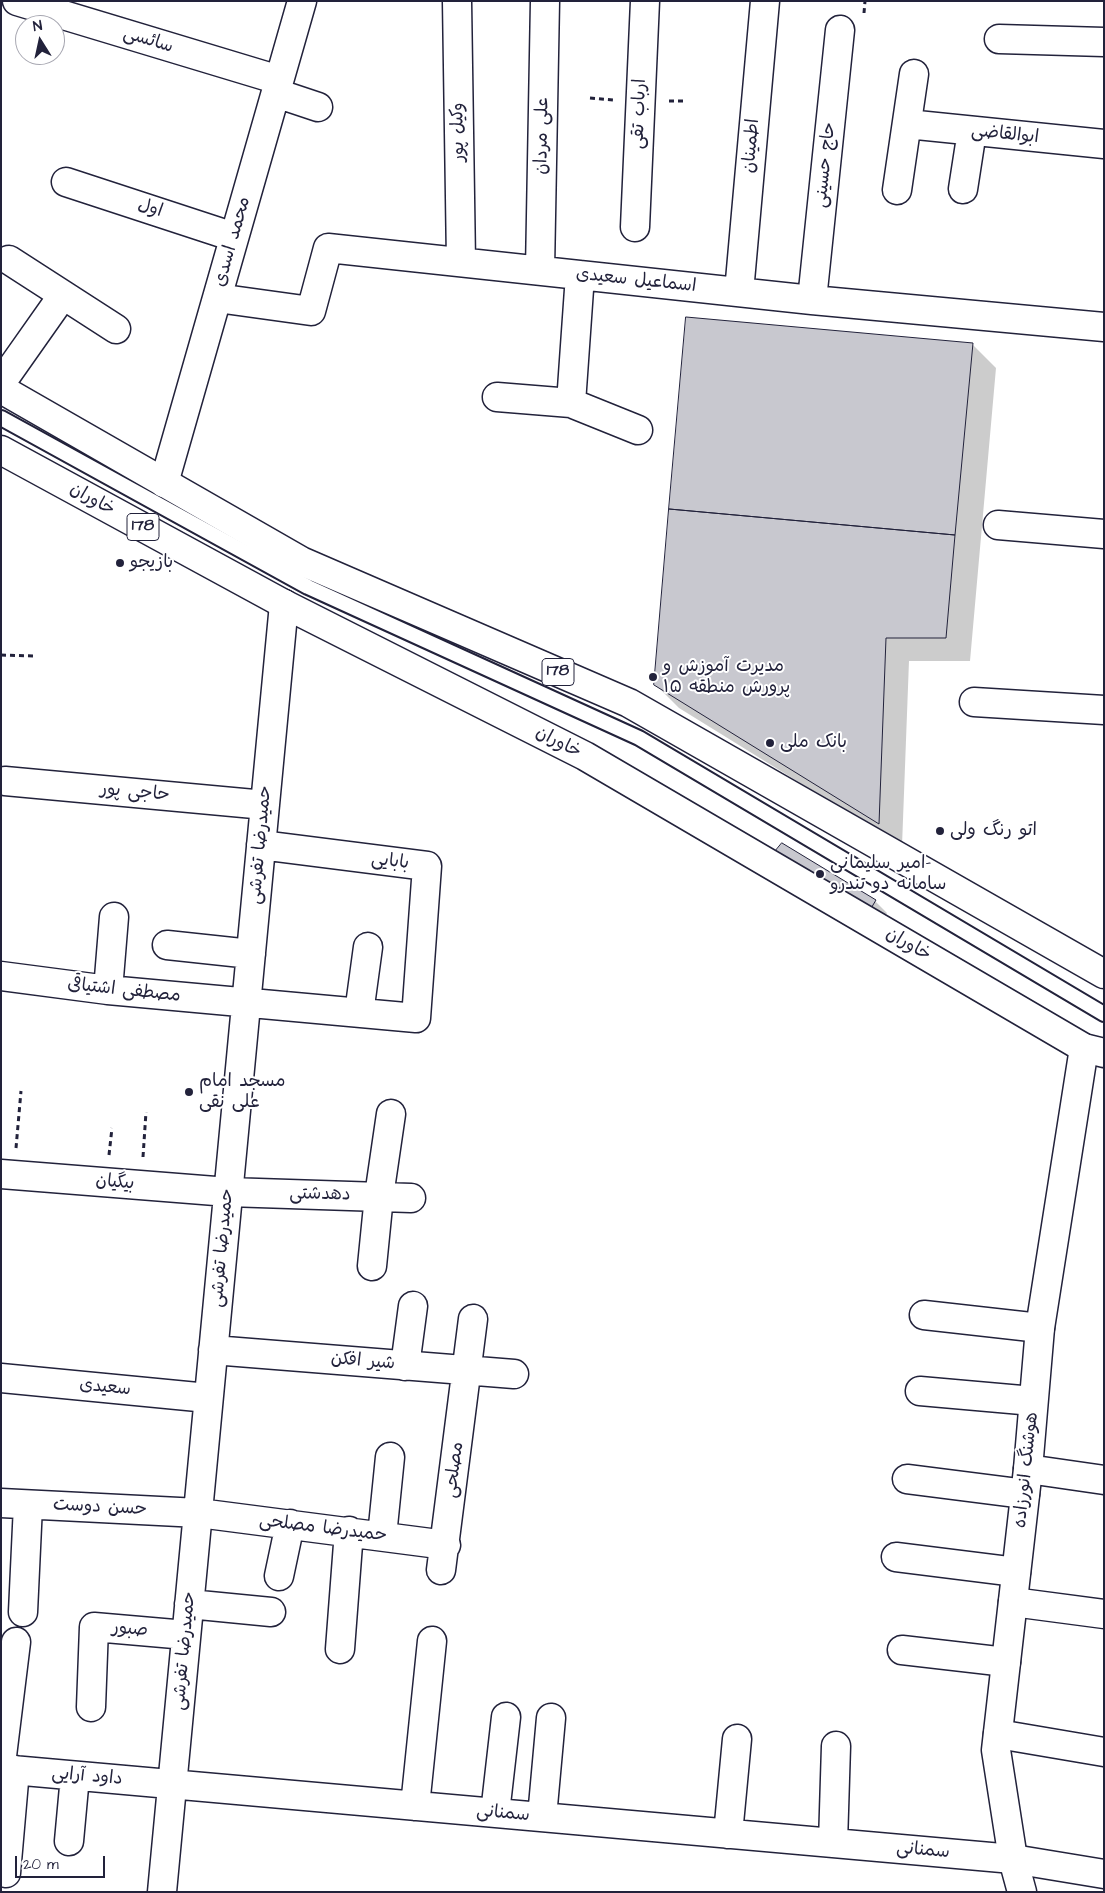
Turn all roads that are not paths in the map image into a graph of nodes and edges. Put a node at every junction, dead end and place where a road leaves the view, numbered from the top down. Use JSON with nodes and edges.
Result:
{"nodes":[{"id":1,"x":17,"y":1,"type":"edge"},
{"id":2,"x":302,"y":1,"type":"edge"},
{"id":3,"x":457,"y":1,"type":"edge"},
{"id":4,"x":545,"y":1,"type":"edge"},
{"id":5,"x":645,"y":1,"type":"edge"},
{"id":6,"x":765,"y":1,"type":"edge"},
{"id":7,"x":840,"y":30,"type":"dead end"},
{"id":8,"x":999,"y":39,"type":"dead end"},
{"id":9,"x":1104,"y":42,"type":"edge"},
{"id":10,"x":914,"y":74,"type":"dead end"},
{"id":11,"x":278,"y":86,"type":"junction"},
{"id":12,"x":318,"y":107,"type":"dead end"},
{"id":13,"x":907,"y":124,"type":"junction"},
{"id":14,"x":972,"y":132,"type":"junction"},
{"id":15,"x":1104,"y":144,"type":"edge"},
{"id":16,"x":66,"y":182,"type":"dead end"},
{"id":17,"x":963,"y":189,"type":"dead end"},
{"id":18,"x":897,"y":190,"type":"dead end"},
{"id":19,"x":635,"y":227,"type":"dead end"},
{"id":20,"x":234,"y":237,"type":"junction"},
{"id":21,"x":8,"y":260,"type":"dead end"},
{"id":22,"x":461,"y":262,"type":"junction"},
{"id":23,"x":540,"y":270,"type":"junction"},
{"id":24,"x":580,"y":274,"type":"junction"},
{"id":25,"x":738,"y":292,"type":"junction"},
{"id":26,"x":63,"y":295,"type":"junction"},
{"id":27,"x":217,"y":298,"type":"junction"},
{"id":28,"x":812,"y":300,"type":"junction"},
{"id":29,"x":1104,"y":327,"type":"edge"},
{"id":30,"x":116,"y":329,"type":"dead end"},
{"id":31,"x":1,"y":383,"type":"edge"},
{"id":32,"x":1,"y":389,"type":"edge"},
{"id":33,"x":497,"y":397,"type":"dead end"},
{"id":34,"x":571,"y":403,"type":"junction"},
{"id":35,"x":1,"y":418,"type":"edge"},
{"id":36,"x":638,"y":430,"type":"dead end"},
{"id":37,"x":1,"y":450,"type":"edge"},
{"id":38,"x":164,"y":483,"type":"junction"},
{"id":39,"x":998,"y":525,"type":"dead end"},
{"id":40,"x":1104,"y":534,"type":"edge"},
{"id":41,"x":284,"y":604,"type":"junction"},
{"id":42,"x":974,"y":702,"type":"dead end"},
{"id":43,"x":1104,"y":710,"type":"edge"},
{"id":44,"x":5,"y":781,"type":"dead end"},
{"id":45,"x":265,"y":805,"type":"junction"},
{"id":46,"x":261,"y":845,"type":"junction"},
{"id":47,"x":114,"y":917,"type":"dead end"},
{"id":48,"x":167,"y":945,"type":"dead end"},
{"id":49,"x":368,"y":947,"type":"dead end"},
{"id":50,"x":251,"y":954,"type":"junction"},
{"id":51,"x":1104,"y":974,"type":"edge"},
{"id":52,"x":1,"y":976,"type":"edge"},
{"id":53,"x":108,"y":990,"type":"junction"},
{"id":54,"x":246,"y":1003,"type":"junction"},
{"id":55,"x":359,"y":1013,"type":"junction"},
{"id":56,"x":1104,"y":1014,"type":"edge"},
{"id":57,"x":416,"y":1018,"type":"joint"},
{"id":58,"x":1094,"y":1050,"type":"edge"},
{"id":59,"x":391,"y":1114,"type":"dead end"},
{"id":60,"x":8,"y":1175,"type":"edge"},
{"id":61,"x":228,"y":1192,"type":"junction"},
{"id":62,"x":379,"y":1196,"type":"junction"},
{"id":63,"x":411,"y":1198,"type":"dead end"},
{"id":64,"x":372,"y":1266,"type":"dead end"},
{"id":65,"x":413,"y":1306,"type":"dead end"},
{"id":66,"x":924,"y":1315,"type":"dead end"},
{"id":67,"x":473,"y":1319,"type":"dead end"},
{"id":68,"x":1040,"y":1328,"type":"junction"},
{"id":69,"x":213,"y":1350,"type":"junction"},
{"id":70,"x":405,"y":1366,"type":"junction"},
{"id":71,"x":466,"y":1371,"type":"junction"},
{"id":72,"x":514,"y":1374,"type":"dead end"},
{"id":73,"x":1,"y":1378,"type":"edge"},
{"id":74,"x":920,"y":1391,"type":"dead end"},
{"id":75,"x":208,"y":1398,"type":"junction"},
{"id":76,"x":1034,"y":1401,"type":"junction"},
{"id":77,"x":390,"y":1457,"type":"dead end"},
{"id":78,"x":906,"y":1479,"type":"dead end"},
{"id":79,"x":1104,"y":1480,"type":"edge"},
{"id":80,"x":1026,"y":1481,"type":"junction"},
{"id":81,"x":14,"y":1504,"type":"edge"},
{"id":82,"x":199,"y":1514,"type":"junction"},
{"id":83,"x":290,"y":1524,"type":"junction"},
{"id":84,"x":349,"y":1531,"type":"junction"},
{"id":85,"x":382,"y":1536,"type":"junction"},
{"id":86,"x":443,"y":1557,"type":"joint"},
{"id":87,"x":896,"y":1557,"type":"dead end"},
{"id":88,"x":1016,"y":1572,"type":"junction"},
{"id":89,"x":280,"y":1576,"type":"dead end"},
{"id":90,"x":1013,"y":1602,"type":"junction"},
{"id":91,"x":189,"y":1604,"type":"junction"},
{"id":92,"x":23,"y":1612,"type":"dead end"},
{"id":93,"x":271,"y":1612,"type":"dead end"},
{"id":94,"x":1104,"y":1614,"type":"edge"},
{"id":95,"x":186,"y":1635,"type":"junction"},
{"id":96,"x":432,"y":1641,"type":"dead end"},
{"id":97,"x":16,"y":1642,"type":"dead end"},
{"id":98,"x":340,"y":1649,"type":"dead end"},
{"id":99,"x":902,"y":1650,"type":"dead end"},
{"id":100,"x":1006,"y":1662,"type":"junction"},
{"id":101,"x":91,"y":1707,"type":"dead end"},
{"id":102,"x":506,"y":1717,"type":"dead end"},
{"id":103,"x":552,"y":1718,"type":"dead end"},
{"id":104,"x":998,"y":1734,"type":"junction"},
{"id":105,"x":737,"y":1739,"type":"dead end"},
{"id":106,"x":836,"y":1746,"type":"dead end"},
{"id":107,"x":1104,"y":1752,"type":"edge"},
{"id":108,"x":6,"y":1768,"type":"edge"},
{"id":109,"x":75,"y":1776,"type":"junction"},
{"id":110,"x":173,"y":1784,"type":"junction"},
{"id":111,"x":415,"y":1806,"type":"junction"},
{"id":112,"x":495,"y":1813,"type":"junction"},
{"id":113,"x":542,"y":1817,"type":"junction"},
{"id":114,"x":728,"y":1834,"type":"junction"},
{"id":115,"x":68,"y":1840,"type":"dead end"},
{"id":116,"x":834,"y":1843,"type":"junction"},
{"id":117,"x":1013,"y":1859,"type":"junction"},
{"id":118,"x":6,"y":1873,"type":"dead end"},
{"id":119,"x":1104,"y":1874,"type":"edge"},
{"id":120,"x":162,"y":1892,"type":"edge"},
{"id":121,"x":1022,"y":1892,"type":"edge"}],
"edges":[{"from":1,"to":11,"type":"street","name":"سائسی"},
{"from":2,"to":11,"type":"street","name":"محمد اسدی"},
{"from":3,"to":22,"type":"street","name":"وکیل پور"},
{"from":4,"to":23,"type":"street","name":"علی مردان"},
{"from":5,"to":19,"type":"street","name":"ارباب تقی"},
{"from":6,"to":25,"type":"street","name":"اطمینان"},
{"from":7,"to":28,"type":"street","name":"حاج حسینی"},
{"from":8,"to":9,"type":"street"},
{"from":10,"to":13,"type":"street"},
{"from":11,"to":12,"type":"street","name":"سائسی"},
{"from":11,"to":20,"type":"street","name":"محمد اسدی"},
{"from":13,"to":14,"type":"street","name":"ابوالقاضی"},
{"from":13,"to":18,"type":"street"},
{"from":14,"to":15,"type":"street","name":"ابوالقاضی"},
{"from":14,"to":17,"type":"street"},
{"from":16,"to":20,"type":"street","name":"اول"},
{"from":20,"to":27,"type":"street","name":"محمد اسدی"},
{"from":21,"to":26,"type":"street"},
{"from":22,"to":23,"type":"street","name":"اسماعیل سعیدی"},
{"from":22,"to":27,"type":"street","name":"اسماعیل سعیدی"},
{"from":23,"to":24,"type":"street","name":"اسماعیل سعیدی"},
{"from":24,"to":25,"type":"street","name":"اسماعیل سعیدی"},
{"from":24,"to":34,"type":"street"},
{"from":25,"to":28,"type":"street","name":"اسماعیل سعیدی"},
{"from":26,"to":30,"type":"street"},
{"from":26,"to":31,"type":"street"},
{"from":27,"to":38,"type":"street","name":"محمد اسدی"},
{"from":28,"to":29,"type":"street","name":"اسماعیل سعیدی"},
{"from":32,"to":38,"type":"street","number":"178"},
{"from":33,"to":34,"type":"street"},
{"from":34,"to":36,"type":"street"},
{"from":35,"to":56,"type":"lane"},
{"from":37,"to":41,"type":"street","name":"خاوران","number":"178"},
{"from":38,"to":51,"type":"street","number":"178"},
{"from":39,"to":40,"type":"street"},
{"from":41,"to":45,"type":"street","name":"حمیدرضا تفرشی"},
{"from":41,"to":58,"type":"street","name":"خاوران","number":"178"},
{"from":42,"to":43,"type":"street"},
{"from":44,"to":45,"type":"street","name":"حاجی پور"},
{"from":45,"to":46,"type":"street","name":"حمیدرضا تفرشی"},
{"from":46,"to":50,"type":"street","name":"حمیدرضا تفرشی"},
{"from":46,"to":57,"type":"street","name":"بابایی"},
{"from":47,"to":53,"type":"street"},
{"from":48,"to":50,"type":"street"},
{"from":49,"to":55,"type":"street"},
{"from":50,"to":54,"type":"street","name":"حمیدرضا تفرشی"},
{"from":52,"to":53,"type":"street","name":"مصطفی اشتیاقی"},
{"from":53,"to":54,"type":"street","name":"مصطفی اشتیاقی"},
{"from":54,"to":55,"type":"street","name":"مصطفی اشتیاقی"},
{"from":54,"to":61,"type":"street","name":"حمیدرضا تفرشی"},
{"from":55,"to":57,"type":"street","name":"مصطفی اشتیاقی"},
{"from":58,"to":68,"type":"street","name":"هوشنگ انورزاده"},
{"from":59,"to":62,"type":"street"},
{"from":60,"to":61,"type":"street","name":"بیگیان"},
{"from":61,"to":62,"type":"street","name":"دهدشتی"},
{"from":61,"to":69,"type":"street","name":"حمیدرضا تفرشی"},
{"from":62,"to":63,"type":"street","name":"دهدشتی"},
{"from":62,"to":64,"type":"street"},
{"from":65,"to":70,"type":"street"},
{"from":66,"to":68,"type":"street"},
{"from":67,"to":71,"type":"street","name":"مصلحی"},
{"from":68,"to":76,"type":"street","name":"هوشنگ انورزاده"},
{"from":69,"to":70,"type":"street","name":"شیر افکن"},
{"from":69,"to":75,"type":"street","name":"حمیدرضا تفرشی"},
{"from":70,"to":71,"type":"street","name":"شیر افکن"},
{"from":71,"to":72,"type":"street","name":"شیر افکن"},
{"from":71,"to":86,"type":"street","name":"مصلحی"},
{"from":73,"to":75,"type":"street","name":"سعیدی"},
{"from":74,"to":76,"type":"street"},
{"from":75,"to":82,"type":"street","name":"حمیدرضا تفرشی"},
{"from":76,"to":80,"type":"street","name":"هوشنگ انورزاده"},
{"from":77,"to":85,"type":"street"},
{"from":78,"to":80,"type":"street"},
{"from":79,"to":80,"type":"street"},
{"from":80,"to":88,"type":"street","name":"هوشنگ انورزاده"},
{"from":81,"to":82,"type":"street","name":"حسن دوست"},
{"from":81,"to":92,"type":"street"},
{"from":82,"to":83,"type":"street","name":"حمیدرضا مصلحی"},
{"from":82,"to":91,"type":"street","name":"حمیدرضا تفرشی"},
{"from":83,"to":84,"type":"street","name":"حمیدرضا مصلحی"},
{"from":83,"to":89,"type":"street"},
{"from":84,"to":85,"type":"street","name":"حمیدرضا مصلحی"},
{"from":84,"to":98,"type":"street"},
{"from":85,"to":86,"type":"street","name":"حمیدرضا مصلحی"},
{"from":87,"to":88,"type":"street"},
{"from":88,"to":90,"type":"street","name":"هوشنگ انورزاده"},
{"from":90,"to":94,"type":"street"},
{"from":90,"to":100,"type":"street","name":"هوشنگ انورزاده"},
{"from":91,"to":93,"type":"street"},
{"from":91,"to":95,"type":"street","name":"حمیدرضا تفرشی"},
{"from":95,"to":101,"type":"street","name":"صبور"},
{"from":95,"to":110,"type":"street","name":"حمیدرضا تفرشی"},
{"from":96,"to":111,"type":"street"},
{"from":97,"to":108,"type":"street"},
{"from":99,"to":100,"type":"street"},
{"from":100,"to":104,"type":"street","name":"هوشنگ انورزاده"},
{"from":102,"to":112,"type":"street"},
{"from":103,"to":113,"type":"street"},
{"from":104,"to":107,"type":"street"},
{"from":104,"to":117,"type":"street","name":"هوشنگ انورزاده"},
{"from":105,"to":114,"type":"street"},
{"from":106,"to":116,"type":"street"},
{"from":108,"to":109,"type":"street","name":"داود آرایی"},
{"from":108,"to":118,"type":"street"},
{"from":109,"to":110,"type":"street","name":"داود آرایی"},
{"from":109,"to":115,"type":"street"},
{"from":110,"to":111,"type":"street","name":"سمنانی"},
{"from":110,"to":120,"type":"street","name":"حمیدرضا تفرشی"},
{"from":111,"to":112,"type":"street","name":"سمنانی"},
{"from":112,"to":113,"type":"street","name":"سمنانی"},
{"from":113,"to":114,"type":"street","name":"سمنانی"},
{"from":114,"to":116,"type":"street","name":"سمنانی"},
{"from":116,"to":117,"type":"street","name":"سمنانی"},
{"from":117,"to":119,"type":"street","name":"سمنانی"},
{"from":117,"to":121,"type":"street","name":"هوشنگ انورزاده"}]}
